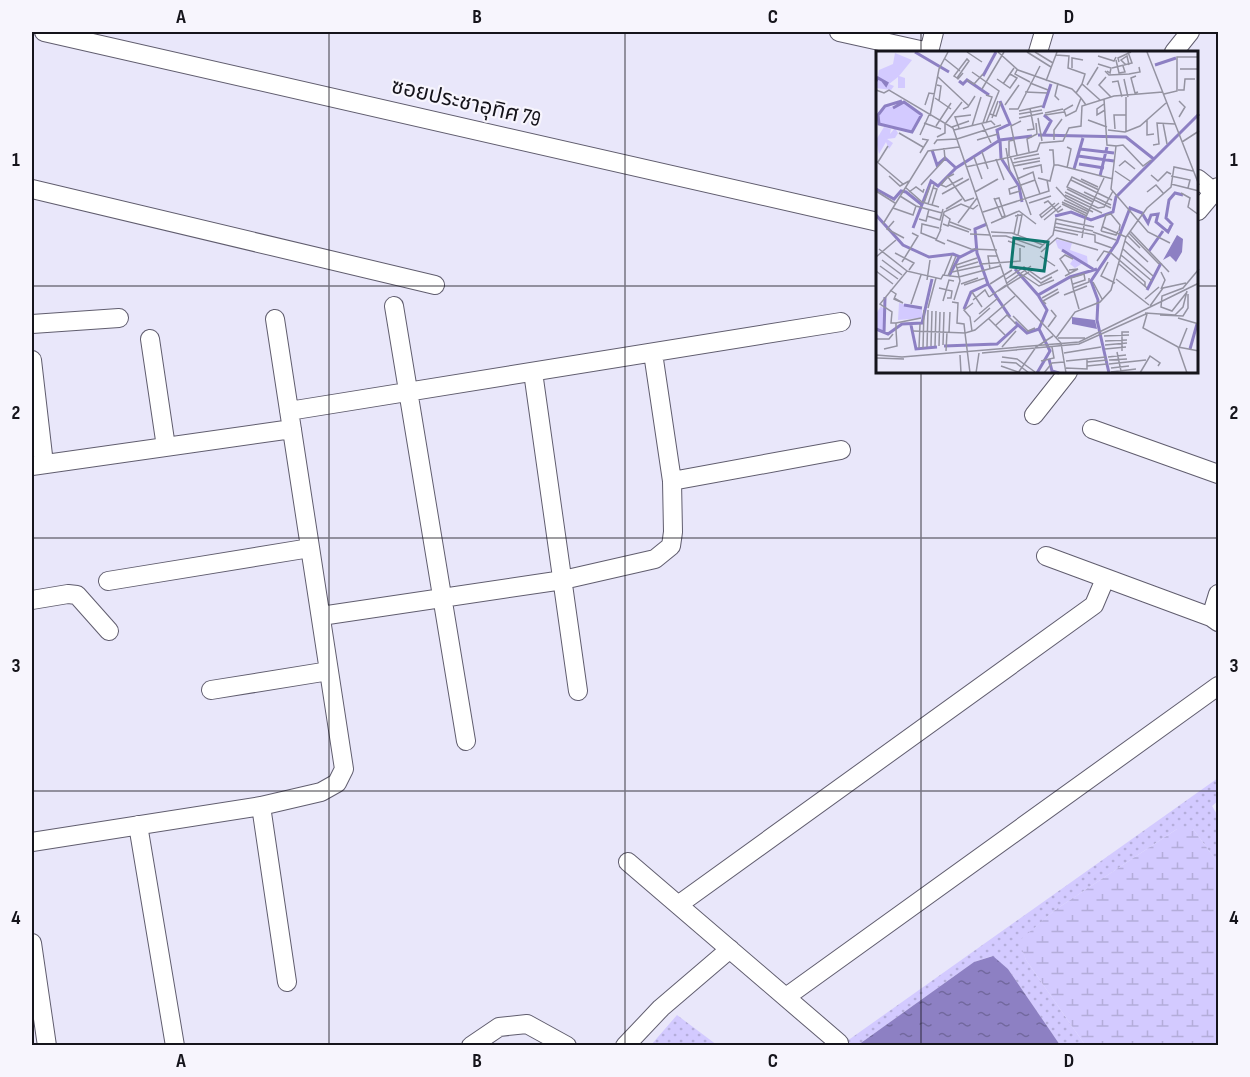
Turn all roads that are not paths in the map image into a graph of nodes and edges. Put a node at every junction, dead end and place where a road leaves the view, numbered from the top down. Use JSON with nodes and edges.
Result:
{"nodes":[{"id":1,"x":44,"y":32,"type":"edge"},
{"id":2,"x":839,"y":32,"type":"edge"},
{"id":3,"x":934,"y":32,"type":"edge"},
{"id":4,"x":1044,"y":32,"type":"edge"},
{"id":5,"x":1190,"y":32,"type":"edge"},
{"id":6,"x":924,"y":51,"type":"edge"},
{"id":7,"x":929,"y":51,"type":"edge"},
{"id":8,"x":1038,"y":51,"type":"edge"},
{"id":9,"x":1174,"y":51,"type":"edge"},
{"id":10,"x":1199,"y":180,"type":"edge"},
{"id":11,"x":32,"y":189,"type":"edge"},
{"id":12,"x":1216,"y":190,"type":"edge"},
{"id":13,"x":1199,"y":209,"type":"edge"},
{"id":14,"x":876,"y":222,"type":"edge"},
{"id":15,"x":435,"y":285,"type":"dead end"},
{"id":16,"x":394,"y":306,"type":"dead end"},
{"id":17,"x":118,"y":318,"type":"dead end"},
{"id":18,"x":275,"y":319,"type":"dead end"},
{"id":19,"x":841,"y":322,"type":"dead end"},
{"id":20,"x":32,"y":324,"type":"edge"},
{"id":21,"x":150,"y":339,"type":"dead end"},
{"id":22,"x":653,"y":352,"type":"junction"},
{"id":23,"x":32,"y":360,"type":"edge"},
{"id":24,"x":534,"y":372,"type":"junction"},
{"id":25,"x":1066,"y":374,"type":"edge"},
{"id":26,"x":408,"y":392,"type":"junction"},
{"id":27,"x":289,"y":411,"type":"junction"},
{"id":28,"x":1034,"y":415,"type":"dead end"},
{"id":29,"x":292,"y":429,"type":"junction"},
{"id":30,"x":1092,"y":429,"type":"dead end"},
{"id":31,"x":166,"y":447,"type":"junction"},
{"id":32,"x":841,"y":450,"type":"dead end"},
{"id":33,"x":38,"y":465,"type":"edge"},
{"id":34,"x":1218,"y":474,"type":"edge"},
{"id":35,"x":672,"y":481,"type":"junction"},
{"id":36,"x":310,"y":548,"type":"junction"},
{"id":37,"x":1046,"y":556,"type":"dead end"},
{"id":38,"x":563,"y":579,"type":"junction"},
{"id":39,"x":1105,"y":579,"type":"junction"},
{"id":40,"x":108,"y":581,"type":"dead end"},
{"id":41,"x":1218,"y":594,"type":"edge"},
{"id":42,"x":442,"y":597,"type":"junction"},
{"id":43,"x":32,"y":600,"type":"edge"},
{"id":44,"x":321,"y":616,"type":"junction"},
{"id":45,"x":1215,"y":620,"type":"edge"},
{"id":46,"x":108,"y":631,"type":"dead end"},
{"id":47,"x":329,"y":671,"type":"junction"},
{"id":48,"x":1218,"y":686,"type":"edge"},
{"id":49,"x":211,"y":690,"type":"dead end"},
{"id":50,"x":578,"y":691,"type":"dead end"},
{"id":51,"x":466,"y":741,"type":"dead end"},
{"id":52,"x":261,"y":806,"type":"junction"},
{"id":53,"x":138,"y":825,"type":"junction"},
{"id":54,"x":32,"y":842,"type":"edge"},
{"id":55,"x":628,"y":862,"type":"dead end"},
{"id":56,"x":678,"y":905,"type":"junction"},
{"id":57,"x":32,"y":943,"type":"edge"},
{"id":58,"x":730,"y":949,"type":"junction"},
{"id":59,"x":287,"y":982,"type":"dead end"},
{"id":60,"x":786,"y":997,"type":"junction"},
{"id":61,"x":839,"y":1043,"type":"dead end"},
{"id":62,"x":47,"y":1046,"type":"edge"},
{"id":63,"x":175,"y":1046,"type":"edge"},
{"id":64,"x":471,"y":1046,"type":"edge"},
{"id":65,"x":567,"y":1046,"type":"edge"},
{"id":66,"x":625,"y":1046,"type":"edge"}],
"edges":[{"from":1,"to":14,"type":"street","name":"ซอยประชาอุทิศ 79"},
{"from":2,"to":6,"type":"street"},
{"from":3,"to":7,"type":"street"},
{"from":4,"to":8,"type":"street"},
{"from":5,"to":9,"type":"street"},
{"from":10,"to":12,"type":"street"},
{"from":11,"to":15,"type":"street"},
{"from":12,"to":13,"type":"street"},
{"from":16,"to":26,"type":"street"},
{"from":17,"to":20,"type":"street"},
{"from":18,"to":27,"type":"street"},
{"from":19,"to":22,"type":"street"},
{"from":21,"to":31,"type":"street"},
{"from":22,"to":24,"type":"street"},
{"from":22,"to":35,"type":"street"},
{"from":23,"to":33,"type":"street"},
{"from":24,"to":26,"type":"street"},
{"from":24,"to":38,"type":"street"},
{"from":25,"to":28,"type":"street"},
{"from":26,"to":27,"type":"street"},
{"from":26,"to":42,"type":"street"},
{"from":27,"to":29,"type":"street"},
{"from":29,"to":31,"type":"street"},
{"from":29,"to":36,"type":"street"},
{"from":30,"to":34,"type":"street"},
{"from":31,"to":33,"type":"street"},
{"from":32,"to":35,"type":"street"},
{"from":35,"to":38,"type":"street"},
{"from":36,"to":40,"type":"street"},
{"from":36,"to":44,"type":"street"},
{"from":37,"to":39,"type":"street"},
{"from":38,"to":42,"type":"street"},
{"from":38,"to":50,"type":"street"},
{"from":39,"to":45,"type":"street"},
{"from":39,"to":56,"type":"street"},
{"from":41,"to":45,"type":"street"},
{"from":42,"to":44,"type":"street"},
{"from":42,"to":51,"type":"street"},
{"from":43,"to":46,"type":"street"},
{"from":44,"to":47,"type":"street"},
{"from":47,"to":49,"type":"street"},
{"from":47,"to":52,"type":"street"},
{"from":48,"to":60,"type":"street"},
{"from":52,"to":53,"type":"street"},
{"from":52,"to":59,"type":"street"},
{"from":53,"to":54,"type":"street"},
{"from":53,"to":63,"type":"street"},
{"from":55,"to":56,"type":"street"},
{"from":56,"to":58,"type":"street"},
{"from":57,"to":62,"type":"street"},
{"from":58,"to":60,"type":"street"},
{"from":58,"to":66,"type":"street"},
{"from":60,"to":61,"type":"street"},
{"from":64,"to":65,"type":"street"}]}
